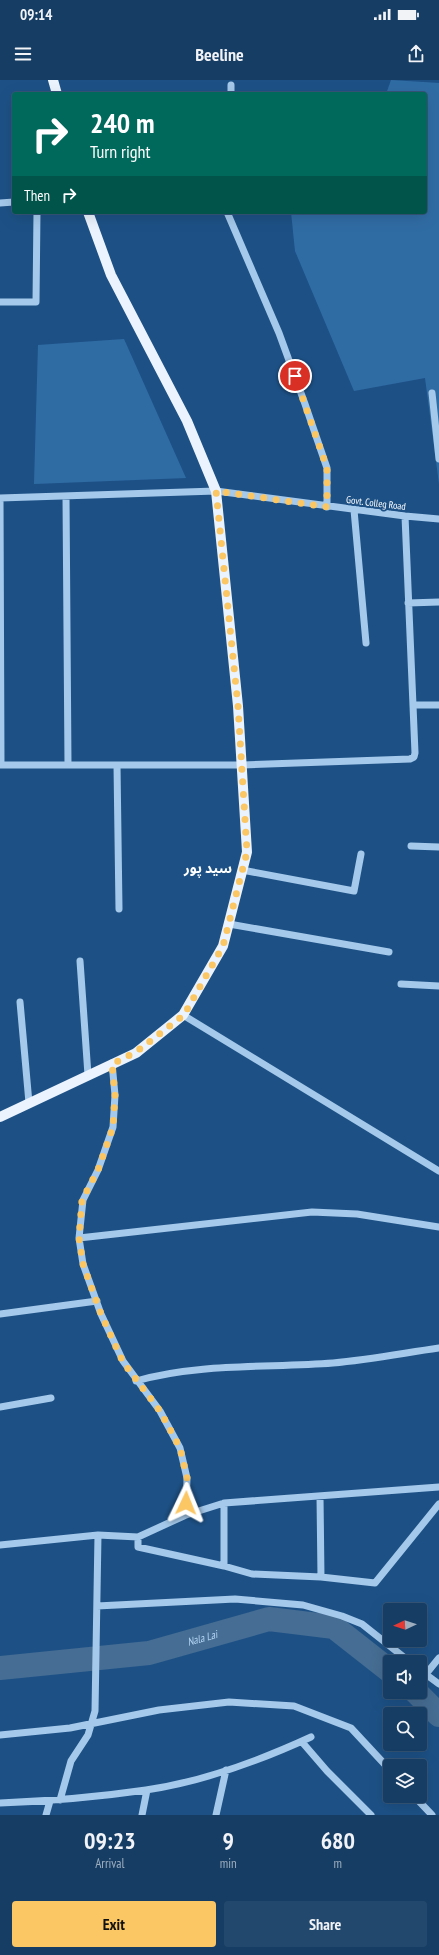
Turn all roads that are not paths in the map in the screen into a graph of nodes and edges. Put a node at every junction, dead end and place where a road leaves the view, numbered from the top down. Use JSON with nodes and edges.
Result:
{"nodes":[{"id":1,"x":53,"y":80,"type":"edge"},
{"id":2,"x":232,"y":85,"type":"dead end"},
{"id":3,"x":56,"y":92,"type":"edge"},
{"id":4,"x":230,"y":92,"type":"edge"},
{"id":5,"x":12,"y":202,"type":"edge"},
{"id":6,"x":0,"y":203,"type":"edge"},
{"id":7,"x":37,"y":214,"type":"edge"},
{"id":8,"x":89,"y":214,"type":"edge"},
{"id":9,"x":228,"y":214,"type":"edge"},
{"id":10,"x":0,"y":302,"type":"edge"},
{"id":11,"x":432,"y":393,"type":"dead end"},
{"id":12,"x":439,"y":459,"type":"edge"},
{"id":13,"x":216,"y":491,"type":"junction"},
{"id":14,"x":66,"y":496,"type":"junction"},
{"id":15,"x":327,"y":507,"type":"junction"},
{"id":16,"x":354,"y":510,"type":"junction"},
{"id":17,"x":404,"y":516,"type":"junction"},
{"id":18,"x":439,"y":519,"type":"edge"},
{"id":19,"x":439,"y":602,"type":"edge"},
{"id":20,"x":408,"y":603,"type":"junction"},
{"id":21,"x":366,"y":643,"type":"dead end"},
{"id":22,"x":413,"y":705,"type":"junction"},
{"id":23,"x":439,"y":705,"type":"edge"},
{"id":24,"x":0,"y":765,"type":"edge"},
{"id":25,"x":68,"y":765,"type":"junction"},
{"id":26,"x":116,"y":765,"type":"junction"},
{"id":27,"x":243,"y":765,"type":"junction"},
{"id":28,"x":411,"y":846,"type":"dead end"},
{"id":29,"x":439,"y":847,"type":"edge"},
{"id":30,"x":361,"y":854,"type":"dead end"},
{"id":31,"x":242,"y":870,"type":"junction"},
{"id":32,"x":120,"y":909,"type":"dead end"},
{"id":33,"x":229,"y":924,"type":"junction"},
{"id":34,"x":389,"y":952,"type":"dead end"},
{"id":35,"x":80,"y":961,"type":"dead end"},
{"id":36,"x":401,"y":984,"type":"dead end"},
{"id":37,"x":439,"y":986,"type":"edge"},
{"id":38,"x":20,"y":1002,"type":"dead end"},
{"id":39,"x":184,"y":1015,"type":"junction"},
{"id":40,"x":112,"y":1064,"type":"junction"},
{"id":41,"x":88,"y":1075,"type":"junction"},
{"id":42,"x":29,"y":1103,"type":"junction"},
{"id":43,"x":0,"y":1118,"type":"edge"},
{"id":44,"x":439,"y":1171,"type":"edge"},
{"id":45,"x":439,"y":1227,"type":"edge"},
{"id":46,"x":79,"y":1238,"type":"junction"},
{"id":47,"x":97,"y":1301,"type":"junction"},
{"id":48,"x":0,"y":1314,"type":"edge"},
{"id":49,"x":439,"y":1348,"type":"edge"},
{"id":50,"x":136,"y":1381,"type":"junction"},
{"id":51,"x":51,"y":1398,"type":"dead end"},
{"id":52,"x":0,"y":1408,"type":"edge"},
{"id":53,"x":439,"y":1487,"type":"edge"},
{"id":54,"x":320,"y":1496,"type":"junction"},
{"id":55,"x":224,"y":1502,"type":"junction"},
{"id":56,"x":438,"y":1506,"type":"edge"},
{"id":57,"x":186,"y":1515,"type":"junction"},
{"id":58,"x":98,"y":1535,"type":"junction"},
{"id":59,"x":138,"y":1537,"type":"junction"},
{"id":60,"x":0,"y":1545,"type":"edge"},
{"id":61,"x":224,"y":1566,"type":"junction"},
{"id":62,"x":321,"y":1577,"type":"junction"},
{"id":63,"x":97,"y":1606,"type":"junction"},
{"id":64,"x":401,"y":1655,"type":"edge"},
{"id":65,"x":439,"y":1658,"type":"edge"},
{"id":66,"x":427,"y":1668,"type":"edge"},
{"id":67,"x":427,"y":1675,"type":"edge"},
{"id":68,"x":439,"y":1684,"type":"edge"},
{"id":69,"x":90,"y":1725,"type":"junction"},
{"id":70,"x":0,"y":1734,"type":"edge"},
{"id":71,"x":311,"y":1737,"type":"dead end"},
{"id":72,"x":302,"y":1742,"type":"junction"},
{"id":73,"x":383,"y":1762,"type":"edge"},
{"id":74,"x":226,"y":1770,"type":"junction"},
{"id":75,"x":147,"y":1790,"type":"junction"},
{"id":76,"x":50,"y":1800,"type":"junction"},
{"id":77,"x":60,"y":1800,"type":"junction"},
{"id":78,"x":0,"y":1803,"type":"edge"},
{"id":79,"x":421,"y":1803,"type":"edge"},
{"id":80,"x":46,"y":1815,"type":"edge"},
{"id":81,"x":142,"y":1815,"type":"edge"},
{"id":82,"x":216,"y":1815,"type":"edge"},
{"id":83,"x":371,"y":1815,"type":"edge"},
{"id":84,"x":432,"y":1815,"type":"edge"}],
"edges":[{"from":1,"to":3,"type":"main road"},
{"from":2,"to":4,"type":"street"},
{"from":5,"to":6,"type":"street"},
{"from":7,"to":10,"type":"street"},
{"from":8,"to":13,"type":"main road"},
{"from":9,"to":15,"type":"street"},
{"from":11,"to":12,"type":"street"},
{"from":13,"to":14,"type":"street","name":"Govt. Colleg Road"},
{"from":13,"to":15,"type":"street","name":"Govt. Colleg Road"},
{"from":13,"to":27,"type":"main road"},
{"from":14,"to":24,"type":"street","name":"Govt. Colleg Road"},
{"from":14,"to":25,"type":"street"},
{"from":15,"to":16,"type":"street","name":"Govt. Colleg Road"},
{"from":16,"to":17,"type":"street","name":"Govt. Colleg Road"},
{"from":16,"to":21,"type":"street"},
{"from":17,"to":18,"type":"street","name":"Govt. Colleg Road"},
{"from":17,"to":20,"type":"street"},
{"from":19,"to":20,"type":"street"},
{"from":20,"to":22,"type":"street"},
{"from":22,"to":23,"type":"street"},
{"from":22,"to":27,"type":"street"},
{"from":24,"to":25,"type":"street"},
{"from":25,"to":26,"type":"street"},
{"from":26,"to":27,"type":"street"},
{"from":26,"to":32,"type":"street"},
{"from":27,"to":31,"type":"main road"},
{"from":28,"to":29,"type":"street"},
{"from":30,"to":31,"type":"street"},
{"from":31,"to":33,"type":"main road"},
{"from":33,"to":34,"type":"street"},
{"from":33,"to":39,"type":"main road"},
{"from":35,"to":41,"type":"street"},
{"from":36,"to":37,"type":"street"},
{"from":38,"to":42,"type":"street"},
{"from":39,"to":40,"type":"main road"},
{"from":39,"to":44,"type":"street"},
{"from":40,"to":41,"type":"main road"},
{"from":40,"to":46,"type":"street"},
{"from":41,"to":42,"type":"main road"},
{"from":42,"to":43,"type":"main road"},
{"from":45,"to":46,"type":"street"},
{"from":46,"to":47,"type":"street"},
{"from":47,"to":48,"type":"street"},
{"from":47,"to":50,"type":"street"},
{"from":49,"to":50,"type":"street"},
{"from":50,"to":57,"type":"street"},
{"from":51,"to":52,"type":"street"},
{"from":53,"to":54,"type":"street"},
{"from":54,"to":55,"type":"street"},
{"from":54,"to":62,"type":"street"},
{"from":55,"to":57,"type":"street"},
{"from":55,"to":61,"type":"street"},
{"from":56,"to":62,"type":"street"},
{"from":57,"to":59,"type":"street"},
{"from":58,"to":59,"type":"street"},
{"from":58,"to":60,"type":"street"},
{"from":58,"to":63,"type":"street"},
{"from":59,"to":61,"type":"street"},
{"from":61,"to":62,"type":"street"},
{"from":63,"to":64,"type":"street"},
{"from":63,"to":69,"type":"street"},
{"from":65,"to":66,"type":"street"},
{"from":67,"to":68,"type":"street"},
{"from":69,"to":70,"type":"street"},
{"from":69,"to":73,"type":"street"},
{"from":69,"to":77,"type":"street"},
{"from":71,"to":72,"type":"street"},
{"from":72,"to":74,"type":"street"},
{"from":72,"to":83,"type":"street"},
{"from":74,"to":75,"type":"street"},
{"from":74,"to":82,"type":"street"},
{"from":75,"to":77,"type":"street"},
{"from":75,"to":81,"type":"street"},
{"from":76,"to":77,"type":"street"},
{"from":76,"to":78,"type":"street"},
{"from":76,"to":80,"type":"street"},
{"from":79,"to":84,"type":"street"}]}
